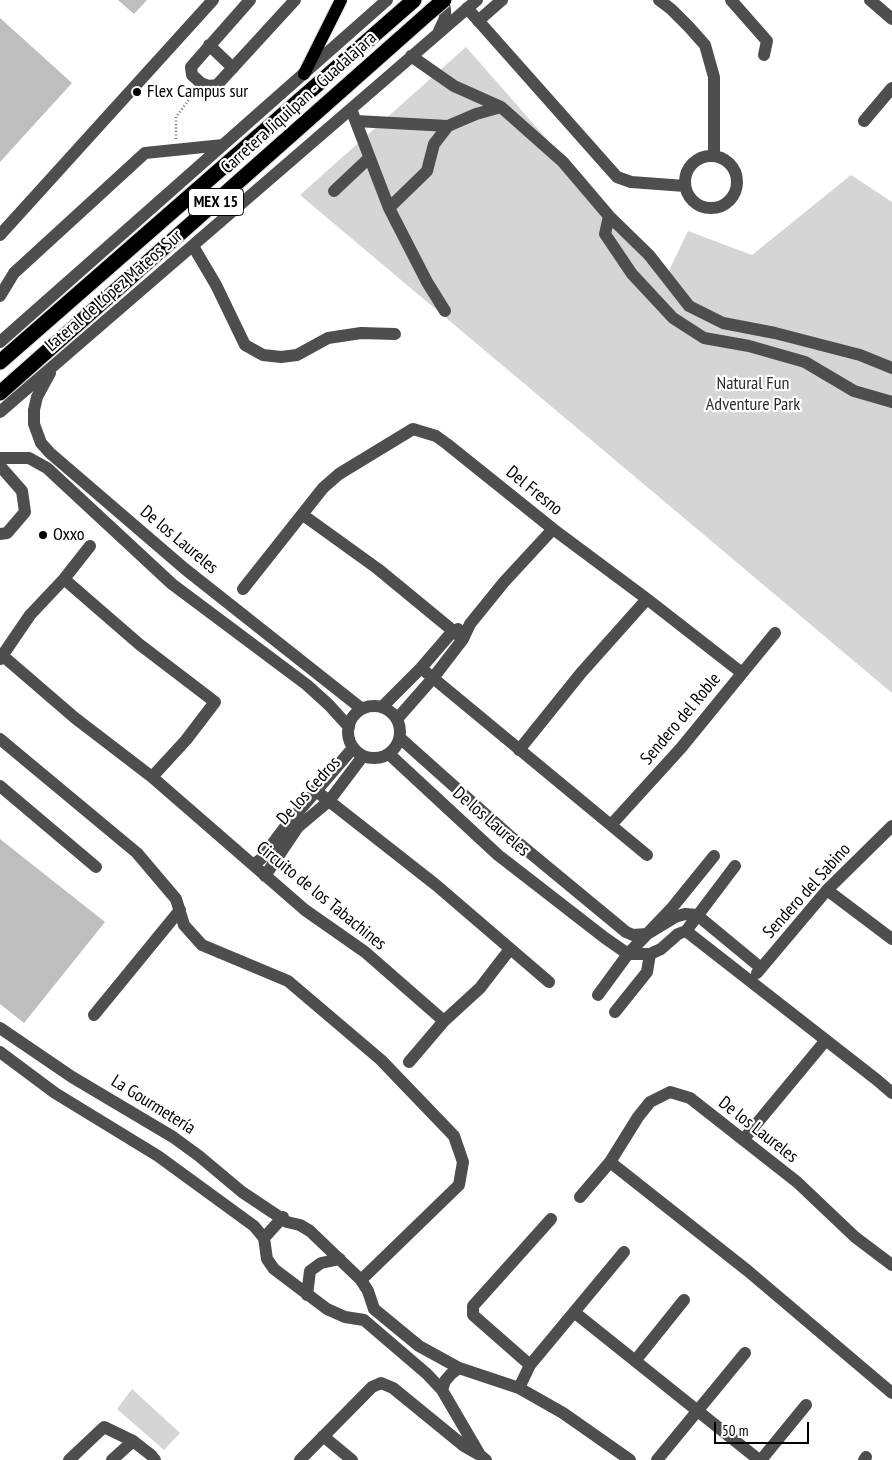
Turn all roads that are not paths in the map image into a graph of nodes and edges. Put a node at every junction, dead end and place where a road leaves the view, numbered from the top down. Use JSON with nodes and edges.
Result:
{"nodes":[{"id":1,"x":213,"y":0,"type":"edge"},
{"id":2,"x":250,"y":0,"type":"edge"},
{"id":3,"x":295,"y":0,"type":"edge"},
{"id":4,"x":341,"y":0,"type":"edge"},
{"id":5,"x":387,"y":0,"type":"edge"},
{"id":6,"x":414,"y":0,"type":"edge"},
{"id":7,"x":502,"y":0,"type":"edge"},
{"id":8,"x":659,"y":0,"type":"edge"},
{"id":9,"x":731,"y":0,"type":"edge"},
{"id":10,"x":870,"y":0,"type":"edge"},
{"id":11,"x":439,"y":4,"type":"edge"},
{"id":12,"x":472,"y":4,"type":"edge"},
{"id":13,"x":892,"y":19,"type":"edge"},
{"id":14,"x":478,"y":22,"type":"junction"},
{"id":15,"x":436,"y":35,"type":"junction"},
{"id":16,"x":209,"y":45,"type":"junction"},
{"id":17,"x":764,"y":55,"type":"dead end"},
{"id":18,"x":412,"y":56,"type":"junction"},
{"id":19,"x":233,"y":68,"type":"junction"},
{"id":20,"x":304,"y":74,"type":"junction"},
{"id":21,"x":892,"y":88,"type":"edge"},
{"id":22,"x":501,"y":107,"type":"junction"},
{"id":23,"x":353,"y":115,"type":"junction"},
{"id":24,"x":864,"y":121,"type":"dead end"},
{"id":25,"x":448,"y":126,"type":"junction"},
{"id":26,"x":223,"y":145,"type":"junction"},
{"id":27,"x":714,"y":155,"type":"junction"},
{"id":28,"x":369,"y":158,"type":"junction"},
{"id":29,"x":685,"y":186,"type":"junction"},
{"id":30,"x":334,"y":191,"type":"dead end"},
{"id":31,"x":389,"y":208,"type":"junction"},
{"id":32,"x":609,"y":216,"type":"junction"},
{"id":33,"x":0,"y":235,"type":"edge"},
{"id":34,"x":192,"y":246,"type":"junction"},
{"id":35,"x":0,"y":296,"type":"edge"},
{"id":36,"x":445,"y":311,"type":"dead end"},
{"id":37,"x":395,"y":334,"type":"dead end"},
{"id":38,"x":0,"y":342,"type":"edge"},
{"id":39,"x":0,"y":362,"type":"edge"},
{"id":40,"x":52,"y":367,"type":"junction"},
{"id":41,"x":892,"y":368,"type":"edge"},
{"id":42,"x":0,"y":393,"type":"edge"},
{"id":43,"x":892,"y":402,"type":"edge"},
{"id":44,"x":0,"y":412,"type":"edge"},
{"id":45,"x":50,"y":453,"type":"junction"},
{"id":46,"x":0,"y":458,"type":"edge"},
{"id":47,"x":41,"y":465,"type":"junction"},
{"id":48,"x":0,"y":466,"type":"edge"},
{"id":49,"x":110,"y":505,"type":"junction"},
{"id":50,"x":303,"y":515,"type":"junction"},
{"id":51,"x":100,"y":517,"type":"junction"},
{"id":52,"x":554,"y":529,"type":"junction"},
{"id":53,"x":0,"y":534,"type":"edge"},
{"id":54,"x":90,"y":546,"type":"dead end"},
{"id":55,"x":185,"y":569,"type":"junction"},
{"id":56,"x":64,"y":579,"type":"junction"},
{"id":57,"x":172,"y":584,"type":"junction"},
{"id":58,"x":243,"y":589,"type":"dead end"},
{"id":59,"x":647,"y":598,"type":"junction"},
{"id":60,"x":775,"y":634,"type":"dead end"},
{"id":61,"x":458,"y":635,"type":"junction"},
{"id":62,"x":1,"y":658,"type":"edge"},
{"id":63,"x":421,"y":668,"type":"junction"},
{"id":64,"x":742,"y":673,"type":"junction"},
{"id":65,"x":433,"y":678,"type":"junction"},
{"id":66,"x":382,"y":707,"type":"junction"},
{"id":67,"x":362,"y":709,"type":"junction"},
{"id":68,"x":396,"y":719,"type":"junction"},
{"id":69,"x":349,"y":727,"type":"junction"},
{"id":70,"x":400,"y":738,"type":"junction"},
{"id":71,"x":0,"y":739,"type":"edge"},
{"id":72,"x":520,"y":750,"type":"junction"},
{"id":73,"x":358,"y":752,"type":"junction"},
{"id":74,"x":389,"y":754,"type":"junction"},
{"id":75,"x":152,"y":777,"type":"junction"},
{"id":76,"x":0,"y":786,"type":"edge"},
{"id":77,"x":315,"y":790,"type":"junction"},
{"id":78,"x":329,"y":800,"type":"junction"},
{"id":79,"x":611,"y":825,"type":"junction"},
{"id":80,"x":892,"y":826,"type":"edge"},
{"id":81,"x":647,"y":855,"type":"dead end"},
{"id":82,"x":714,"y":856,"type":"dead end"},
{"id":83,"x":253,"y":865,"type":"junction"},
{"id":84,"x":735,"y":866,"type":"dead end"},
{"id":85,"x":96,"y":867,"type":"dead end"},
{"id":86,"x":266,"y":876,"type":"junction"},
{"id":87,"x":827,"y":890,"type":"junction"},
{"id":88,"x":180,"y":910,"type":"junction"},
{"id":89,"x":697,"y":915,"type":"junction"},
{"id":90,"x":686,"y":931,"type":"junction"},
{"id":91,"x":647,"y":934,"type":"junction"},
{"id":92,"x":892,"y":939,"type":"edge"},
{"id":93,"x":510,"y":949,"type":"junction"},
{"id":94,"x":628,"y":954,"type":"junction"},
{"id":95,"x":650,"y":954,"type":"junction"},
{"id":96,"x":761,"y":968,"type":"junction"},
{"id":97,"x":549,"y":982,"type":"dead end"},
{"id":98,"x":750,"y":982,"type":"junction"},
{"id":99,"x":598,"y":995,"type":"dead end"},
{"id":100,"x":616,"y":1012,"type":"dead end"},
{"id":101,"x":94,"y":1015,"type":"dead end"},
{"id":102,"x":444,"y":1021,"type":"junction"},
{"id":103,"x":0,"y":1028,"type":"edge"},
{"id":104,"x":826,"y":1040,"type":"junction"},
{"id":105,"x":0,"y":1052,"type":"edge"},
{"id":106,"x":409,"y":1062,"type":"dead end"},
{"id":107,"x":892,"y":1093,"type":"edge"},
{"id":108,"x":743,"y":1140,"type":"junction"},
{"id":109,"x":610,"y":1162,"type":"junction"},
{"id":110,"x":580,"y":1196,"type":"dead end"},
{"id":111,"x":283,"y":1217,"type":"junction"},
{"id":112,"x":551,"y":1219,"type":"dead end"},
{"id":113,"x":264,"y":1238,"type":"junction"},
{"id":114,"x":624,"y":1252,"type":"dead end"},
{"id":115,"x":340,"y":1259,"type":"junction"},
{"id":116,"x":892,"y":1265,"type":"edge"},
{"id":117,"x":361,"y":1280,"type":"junction"},
{"id":118,"x":307,"y":1295,"type":"junction"},
{"id":119,"x":684,"y":1300,"type":"dead end"},
{"id":120,"x":574,"y":1312,"type":"junction"},
{"id":121,"x":745,"y":1353,"type":"dead end"},
{"id":122,"x":635,"y":1361,"type":"junction"},
{"id":123,"x":530,"y":1365,"type":"junction"},
{"id":124,"x":459,"y":1368,"type":"junction"},
{"id":125,"x":519,"y":1388,"type":"junction"},
{"id":126,"x":442,"y":1390,"type":"junction"},
{"id":127,"x":892,"y":1393,"type":"edge"},
{"id":128,"x":806,"y":1404,"type":"dead end"},
{"id":129,"x":698,"y":1411,"type":"junction"},
{"id":130,"x":323,"y":1436,"type":"junction"},
{"id":131,"x":133,"y":1441,"type":"junction"},
{"id":132,"x":150,"y":1458,"type":"edge"},
{"id":133,"x":483,"y":1458,"type":"edge"},
{"id":134,"x":69,"y":1460,"type":"edge"},
{"id":135,"x":112,"y":1460,"type":"edge"},
{"id":136,"x":300,"y":1460,"type":"edge"},
{"id":137,"x":352,"y":1460,"type":"edge"},
{"id":138,"x":630,"y":1460,"type":"edge"},
{"id":139,"x":657,"y":1460,"type":"edge"},
{"id":140,"x":760,"y":1460,"type":"edge"}],
"edges":[{"from":1,"to":33,"type":"street"},
{"from":2,"to":16,"type":"street"},
{"from":3,"to":19,"type":"street"},
{"from":4,"to":20,"type":"main road"},
{"from":5,"to":20,"type":"street","name":"Lateral de López Mateos Sur"},
{"from":6,"to":39,"type":"highway","name":"Carretera Jiquilpan - Guadalajara","number":"MEX 15"},
{"from":7,"to":14,"type":"street"},
{"from":8,"to":27,"type":"street"},
{"from":9,"to":17,"type":"street"},
{"from":10,"to":13,"type":"street"},
{"from":11,"to":15,"type":"street"},
{"from":11,"to":42,"type":"highway","name":"Carretera Jiquilpan - Guadalajara","number":"MEX 15"},
{"from":12,"to":14,"type":"street"},
{"from":12,"to":15,"type":"street","name":"Lateral de López Mateos Sur"},
{"from":14,"to":29,"type":"street"},
{"from":15,"to":18,"type":"street","name":"Lateral de López Mateos Sur"},
{"from":16,"to":19,"type":"street"},
{"from":16,"to":19,"type":"street"},
{"from":18,"to":22,"type":"street"},
{"from":18,"to":23,"type":"street","name":"Lateral de López Mateos Sur"},
{"from":20,"to":26,"type":"street","name":"Lateral de López Mateos Sur"},
{"from":21,"to":24,"type":"street"},
{"from":22,"to":25,"type":"street"},
{"from":22,"to":32,"type":"street"},
{"from":23,"to":25,"type":"street"},
{"from":23,"to":28,"type":"street"},
{"from":23,"to":34,"type":"street","name":"Lateral de López Mateos Sur"},
{"from":25,"to":31,"type":"street"},
{"from":26,"to":35,"type":"street"},
{"from":26,"to":38,"type":"street","name":"Lateral de López Mateos Sur"},
{"from":27,"to":29,"type":"street"},
{"from":27,"to":29,"type":"street"},
{"from":28,"to":30,"type":"street"},
{"from":28,"to":31,"type":"street"},
{"from":31,"to":36,"type":"street"},
{"from":32,"to":41,"type":"street"},
{"from":32,"to":43,"type":"street"},
{"from":34,"to":37,"type":"street"},
{"from":34,"to":40,"type":"street","name":"Lateral de López Mateos Sur"},
{"from":40,"to":44,"type":"street","name":"Lateral de López Mateos Sur"},
{"from":40,"to":45,"type":"street","name":"De los Laureles"},
{"from":45,"to":47,"type":"street"},
{"from":45,"to":49,"type":"street","name":"De los Laureles"},
{"from":46,"to":47,"type":"street","name":"De los Laureles"},
{"from":47,"to":51,"type":"street","name":"De los Laureles"},
{"from":48,"to":53,"type":"street"},
{"from":49,"to":51,"type":"street"},
{"from":49,"to":55,"type":"street","name":"De los Laureles"},
{"from":50,"to":52,"type":"street","name":"Del Fresno"},
{"from":50,"to":58,"type":"street","name":"Del Fresno"},
{"from":50,"to":61,"type":"street"},
{"from":51,"to":57,"type":"street","name":"De los Laureles"},
{"from":52,"to":59,"type":"street","name":"Del Fresno"},
{"from":52,"to":61,"type":"street"},
{"from":54,"to":56,"type":"street","name":"Circuito de los Tabachines"},
{"from":55,"to":57,"type":"street"},
{"from":55,"to":67,"type":"street","name":"De los Laureles"},
{"from":56,"to":62,"type":"street","name":"Circuito de los Tabachines"},
{"from":56,"to":75,"type":"street"},
{"from":57,"to":69,"type":"street","name":"De los Laureles"},
{"from":59,"to":64,"type":"street","name":"Del Fresno"},
{"from":59,"to":72,"type":"street"},
{"from":60,"to":64,"type":"street","name":"Sendero del Roble"},
{"from":61,"to":63,"type":"street"},
{"from":61,"to":65,"type":"street"},
{"from":62,"to":75,"type":"street","name":"Circuito de los Tabachines"},
{"from":63,"to":65,"type":"street"},
{"from":63,"to":66,"type":"street"},
{"from":64,"to":79,"type":"street","name":"Sendero del Roble"},
{"from":65,"to":68,"type":"street"},
{"from":65,"to":72,"type":"street"},
{"from":66,"to":67,"type":"street"},
{"from":66,"to":68,"type":"street"},
{"from":67,"to":69,"type":"street"},
{"from":68,"to":70,"type":"street"},
{"from":69,"to":73,"type":"street"},
{"from":70,"to":74,"type":"street"},
{"from":70,"to":91,"type":"street","name":"De los Laureles"},
{"from":71,"to":88,"type":"street"},
{"from":72,"to":79,"type":"street"},
{"from":73,"to":74,"type":"street"},
{"from":73,"to":77,"type":"street","name":"De los Cedros"},
{"from":73,"to":78,"type":"street","name":"De los Cedros"},
{"from":74,"to":94,"type":"street","name":"De los Laureles"},
{"from":75,"to":83,"type":"street","name":"Circuito de los Tabachines"},
{"from":76,"to":85,"type":"street"},
{"from":77,"to":78,"type":"street"},
{"from":77,"to":83,"type":"street","name":"De los Cedros"},
{"from":78,"to":86,"type":"street","name":"De los Cedros"},
{"from":78,"to":93,"type":"street"},
{"from":79,"to":81,"type":"street"},
{"from":80,"to":87,"type":"street","name":"Sendero del Sabino"},
{"from":82,"to":91,"type":"street"},
{"from":83,"to":86,"type":"street","name":"Circuito de los Tabachines"},
{"from":84,"to":89,"type":"street"},
{"from":86,"to":102,"type":"street","name":"Circuito de los Tabachines"},
{"from":87,"to":92,"type":"street"},
{"from":87,"to":96,"type":"street","name":"Sendero del Sabino"},
{"from":88,"to":101,"type":"street"},
{"from":88,"to":117,"type":"street"},
{"from":89,"to":90,"type":"street"},
{"from":89,"to":91,"type":"street"},
{"from":89,"to":96,"type":"street"},
{"from":90,"to":95,"type":"street"},
{"from":90,"to":98,"type":"street"},
{"from":91,"to":94,"type":"street"},
{"from":93,"to":97,"type":"street"},
{"from":93,"to":102,"type":"street"},
{"from":94,"to":95,"type":"street"},
{"from":94,"to":99,"type":"street"},
{"from":95,"to":100,"type":"street"},
{"from":96,"to":98,"type":"street","name":"Sendero del Sabino"},
{"from":98,"to":104,"type":"street"},
{"from":102,"to":106,"type":"street"},
{"from":103,"to":111,"type":"street","name":"La Gourmetería"},
{"from":104,"to":107,"type":"street"},
{"from":104,"to":108,"type":"street"},
{"from":105,"to":113,"type":"street"},
{"from":108,"to":109,"type":"street","name":"De los Laureles"},
{"from":108,"to":116,"type":"street","name":"De los Laureles"},
{"from":109,"to":110,"type":"street","name":"De los Laureles"},
{"from":109,"to":127,"type":"street"},
{"from":111,"to":113,"type":"street"},
{"from":111,"to":115,"type":"street","name":"La Gourmetería"},
{"from":112,"to":123,"type":"street"},
{"from":113,"to":118,"type":"street"},
{"from":114,"to":120,"type":"street"},
{"from":115,"to":117,"type":"street","name":"La Gourmetería"},
{"from":115,"to":118,"type":"street"},
{"from":117,"to":124,"type":"street","name":"La Gourmetería"},
{"from":118,"to":126,"type":"street"},
{"from":119,"to":122,"type":"street"},
{"from":120,"to":122,"type":"street"},
{"from":120,"to":123,"type":"street"},
{"from":121,"to":129,"type":"street"},
{"from":122,"to":129,"type":"street"},
{"from":123,"to":125,"type":"street"},
{"from":124,"to":125,"type":"street","name":"La Gourmetería"},
{"from":124,"to":126,"type":"street"},
{"from":125,"to":138,"type":"street","name":"La Gourmetería"},
{"from":126,"to":133,"type":"street"},
{"from":128,"to":140,"type":"street"},
{"from":129,"to":139,"type":"street"},
{"from":129,"to":140,"type":"street"},
{"from":130,"to":133,"type":"street"},
{"from":130,"to":136,"type":"street"},
{"from":130,"to":137,"type":"street"},
{"from":131,"to":132,"type":"street"},
{"from":131,"to":134,"type":"street"},
{"from":131,"to":135,"type":"street"}]}
